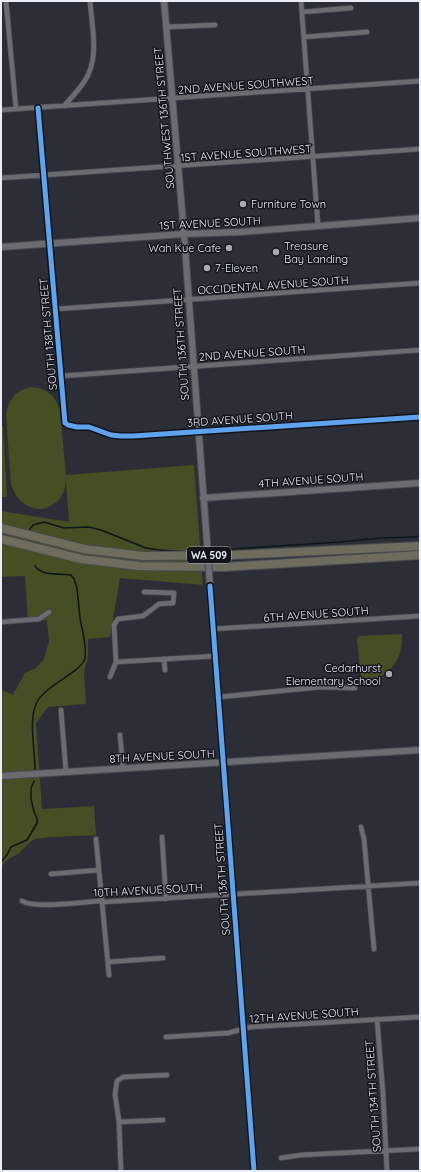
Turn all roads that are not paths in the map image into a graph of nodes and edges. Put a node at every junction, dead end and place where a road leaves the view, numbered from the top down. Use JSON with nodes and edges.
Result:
{"nodes":[{"id":1,"x":6,"y":1,"type":"edge"},
{"id":2,"x":90,"y":1,"type":"edge"},
{"id":3,"x":164,"y":1,"type":"edge"},
{"id":4,"x":301,"y":1,"type":"edge"},
{"id":5,"x":351,"y":8,"type":"dead end"},
{"id":6,"x":302,"y":12,"type":"junction"},
{"id":7,"x":215,"y":25,"type":"dead end"},
{"id":8,"x":166,"y":27,"type":"junction"},
{"id":9,"x":367,"y":32,"type":"dead end"},
{"id":10,"x":304,"y":37,"type":"junction"},
{"id":11,"x":420,"y":81,"type":"edge"},
{"id":12,"x":308,"y":90,"type":"junction"},
{"id":13,"x":172,"y":99,"type":"junction"},
{"id":14,"x":64,"y":106,"type":"junction"},
{"id":15,"x":38,"y":108,"type":"junction"},
{"id":16,"x":16,"y":109,"type":"junction"},
{"id":17,"x":1,"y":110,"type":"edge"},
{"id":18,"x":420,"y":150,"type":"edge"},
{"id":19,"x":313,"y":157,"type":"junction"},
{"id":20,"x":178,"y":167,"type":"junction"},
{"id":21,"x":44,"y":176,"type":"junction"},
{"id":22,"x":1,"y":178,"type":"edge"},
{"id":23,"x":420,"y":218,"type":"edge"},
{"id":24,"x":318,"y":226,"type":"junction"},
{"id":25,"x":184,"y":234,"type":"junction"},
{"id":26,"x":50,"y":244,"type":"junction"},
{"id":27,"x":1,"y":246,"type":"edge"},
{"id":28,"x":420,"y":283,"type":"edge"},
{"id":29,"x":188,"y":300,"type":"junction"},
{"id":30,"x":56,"y":309,"type":"junction"},
{"id":31,"x":420,"y":350,"type":"edge"},
{"id":32,"x":193,"y":366,"type":"junction"},
{"id":33,"x":61,"y":376,"type":"junction"},
{"id":34,"x":420,"y":416,"type":"edge"},
{"id":35,"x":65,"y":423,"type":"joint"},
{"id":36,"x":198,"y":431,"type":"junction"},
{"id":37,"x":420,"y":483,"type":"edge"},
{"id":38,"x":203,"y":498,"type":"junction"},
{"id":39,"x":1,"y":528,"type":"edge"},
{"id":40,"x":1,"y":539,"type":"edge"},
{"id":41,"x":420,"y":546,"type":"edge"},
{"id":42,"x":420,"y":555,"type":"edge"},
{"id":43,"x":144,"y":592,"type":"dead end"},
{"id":44,"x":49,"y":612,"type":"dead end"},
{"id":45,"x":420,"y":616,"type":"edge"},
{"id":46,"x":1,"y":622,"type":"edge"},
{"id":47,"x":213,"y":629,"type":"junction"},
{"id":48,"x":216,"y":656,"type":"junction"},
{"id":49,"x":164,"y":659,"type":"junction"},
{"id":50,"x":116,"y":662,"type":"junction"},
{"id":51,"x":165,"y":670,"type":"dead end"},
{"id":52,"x":110,"y":677,"type":"dead end"},
{"id":53,"x":354,"y":688,"type":"dead end"},
{"id":54,"x":219,"y":697,"type":"junction"},
{"id":55,"x":61,"y":710,"type":"dead end"},
{"id":56,"x":120,"y":735,"type":"dead end"},
{"id":57,"x":420,"y":750,"type":"edge"},
{"id":58,"x":224,"y":762,"type":"junction"},
{"id":59,"x":123,"y":768,"type":"junction"},
{"id":60,"x":66,"y":772,"type":"junction"},
{"id":61,"x":1,"y":776,"type":"edge"},
{"id":62,"x":362,"y":827,"type":"dead end"},
{"id":63,"x":162,"y":837,"type":"dead end"},
{"id":64,"x":96,"y":839,"type":"dead end"},
{"id":65,"x":99,"y":870,"type":"junction"},
{"id":66,"x":51,"y":874,"type":"dead end"},
{"id":67,"x":420,"y":883,"type":"edge"},
{"id":68,"x":368,"y":886,"type":"junction"},
{"id":69,"x":234,"y":894,"type":"junction"},
{"id":70,"x":166,"y":899,"type":"junction"},
{"id":71,"x":22,"y":901,"type":"dead end"},
{"id":72,"x":103,"y":902,"type":"junction"},
{"id":73,"x":374,"y":949,"type":"dead end"},
{"id":74,"x":163,"y":958,"type":"dead end"},
{"id":75,"x":108,"y":962,"type":"junction"},
{"id":76,"x":109,"y":975,"type":"dead end"},
{"id":77,"x":420,"y":1017,"type":"edge"},
{"id":78,"x":377,"y":1019,"type":"junction"},
{"id":79,"x":243,"y":1029,"type":"junction"},
{"id":80,"x":166,"y":1037,"type":"dead end"},
{"id":81,"x":167,"y":1074,"type":"dead end"},
{"id":82,"x":163,"y":1120,"type":"dead end"},
{"id":83,"x":119,"y":1122,"type":"junction"},
{"id":84,"x":420,"y":1148,"type":"edge"},
{"id":85,"x":386,"y":1151,"type":"junction"},
{"id":86,"x":281,"y":1158,"type":"dead end"},
{"id":87,"x":122,"y":1171,"type":"edge"},
{"id":88,"x":254,"y":1171,"type":"edge"},
{"id":89,"x":387,"y":1171,"type":"edge"}],
"edges":[{"from":1,"to":16,"type":"street"},
{"from":2,"to":14,"type":"street"},
{"from":3,"to":8,"type":"street","name":"SOUTHWEST 136TH STREET"},
{"from":4,"to":6,"type":"street"},
{"from":5,"to":6,"type":"street"},
{"from":6,"to":10,"type":"street"},
{"from":7,"to":8,"type":"street"},
{"from":8,"to":13,"type":"street","name":"SOUTHWEST 136TH STREET"},
{"from":9,"to":10,"type":"street"},
{"from":10,"to":12,"type":"street"},
{"from":11,"to":12,"type":"street","name":"2ND AVENUE SOUTHWEST"},
{"from":12,"to":13,"type":"street","name":"2ND AVENUE SOUTHWEST"},
{"from":12,"to":19,"type":"street"},
{"from":13,"to":14,"type":"street","name":"2ND AVENUE SOUTHWEST"},
{"from":13,"to":20,"type":"street","name":"SOUTHWEST 136TH STREET"},
{"from":14,"to":15,"type":"street","name":"2ND AVENUE SOUTHWEST"},
{"from":15,"to":16,"type":"street","name":"2ND AVENUE SOUTHWEST"},
{"from":15,"to":21,"type":"street","name":"SOUTH 138TH STREET"},
{"from":16,"to":17,"type":"street","name":"2ND AVENUE SOUTHWEST"},
{"from":18,"to":19,"type":"street","name":"1ST AVENUE SOUTHWEST"},
{"from":19,"to":20,"type":"street","name":"1ST AVENUE SOUTHWEST"},
{"from":19,"to":24,"type":"street"},
{"from":20,"to":21,"type":"street","name":"1ST AVENUE SOUTHWEST"},
{"from":20,"to":25,"type":"street","name":"SOUTHWEST 136TH STREET"},
{"from":21,"to":22,"type":"street","name":"1ST AVENUE SOUTHWEST"},
{"from":21,"to":26,"type":"street","name":"SOUTH 138TH STREET"},
{"from":23,"to":24,"type":"street","name":"1ST AVENUE SOUTH"},
{"from":24,"to":25,"type":"street","name":"1ST AVENUE SOUTH"},
{"from":25,"to":26,"type":"street","name":"1ST AVENUE SOUTH"},
{"from":25,"to":29,"type":"street","name":"SOUTH 136TH STREET"},
{"from":26,"to":27,"type":"street","name":"1ST AVENUE SOUTH"},
{"from":26,"to":30,"type":"street","name":"SOUTH 138TH STREET"},
{"from":28,"to":29,"type":"street","name":"OCCIDENTAL AVENUE SOUTH"},
{"from":29,"to":30,"type":"street","name":"OCCIDENTAL AVENUE SOUTH"},
{"from":29,"to":32,"type":"street","name":"SOUTH 136TH STREET"},
{"from":30,"to":33,"type":"street","name":"SOUTH 138TH STREET"},
{"from":31,"to":32,"type":"street","name":"2ND AVENUE SOUTH"},
{"from":32,"to":33,"type":"street","name":"2ND AVENUE SOUTH"},
{"from":32,"to":36,"type":"street","name":"SOUTH 136TH STREET"},
{"from":33,"to":35,"type":"street","name":"SOUTH 138TH STREET"},
{"from":34,"to":36,"type":"street","name":"3RD AVENUE SOUTH"},
{"from":35,"to":36,"type":"street","name":"3RD AVENUE SOUTH"},
{"from":36,"to":38,"type":"street","name":"SOUTH 136TH STREET"},
{"from":37,"to":38,"type":"street","name":"4TH AVENUE SOUTH"},
{"from":38,"to":47,"type":"street","name":"SOUTH 136TH STREET","bridge":true},
{"from":39,"to":41,"type":"highway","number":"WA 509"},
{"from":40,"to":42,"type":"highway","number":"WA 509"},
{"from":43,"to":50,"type":"street"},
{"from":44,"to":46,"type":"street"},
{"from":45,"to":47,"type":"street","name":"6TH AVENUE SOUTH"},
{"from":47,"to":48,"type":"street","name":"SOUTH 136TH STREET"},
{"from":48,"to":49,"type":"street"},
{"from":48,"to":54,"type":"street","name":"SOUTH 136TH STREET"},
{"from":49,"to":50,"type":"street"},
{"from":49,"to":51,"type":"street"},
{"from":50,"to":52,"type":"street"},
{"from":53,"to":54,"type":"street"},
{"from":54,"to":58,"type":"street","name":"SOUTH 136TH STREET"},
{"from":55,"to":60,"type":"street"},
{"from":56,"to":59,"type":"street"},
{"from":57,"to":58,"type":"street","name":"8TH AVENUE SOUTH"},
{"from":58,"to":59,"type":"street","name":"8TH AVENUE SOUTH"},
{"from":58,"to":69,"type":"street","name":"SOUTH 136TH STREET"},
{"from":59,"to":60,"type":"street","name":"8TH AVENUE SOUTH"},
{"from":60,"to":61,"type":"street","name":"8TH AVENUE SOUTH"},
{"from":62,"to":68,"type":"street"},
{"from":63,"to":70,"type":"street"},
{"from":64,"to":65,"type":"street"},
{"from":65,"to":66,"type":"street"},
{"from":65,"to":72,"type":"street"},
{"from":67,"to":68,"type":"street","name":"10TH AVENUE SOUTH"},
{"from":68,"to":69,"type":"street","name":"10TH AVENUE SOUTH"},
{"from":68,"to":73,"type":"street"},
{"from":69,"to":70,"type":"street","name":"10TH AVENUE SOUTH"},
{"from":69,"to":79,"type":"street","name":"SOUTH 136TH STREET"},
{"from":70,"to":72,"type":"street","name":"10TH AVENUE SOUTH"},
{"from":71,"to":72,"type":"street","name":"10TH AVENUE SOUTH"},
{"from":72,"to":75,"type":"street"},
{"from":74,"to":75,"type":"street"},
{"from":75,"to":76,"type":"street"},
{"from":77,"to":78,"type":"street","name":"12TH AVENUE SOUTH"},
{"from":78,"to":79,"type":"street","name":"12TH AVENUE SOUTH"},
{"from":78,"to":85,"type":"street","name":"SOUTH 134TH STREET"},
{"from":79,"to":80,"type":"street","name":"12TH AVENUE SOUTH"},
{"from":79,"to":88,"type":"street","name":"SOUTH 136TH STREET"},
{"from":81,"to":83,"type":"street"},
{"from":82,"to":83,"type":"street"},
{"from":83,"to":87,"type":"street"},
{"from":84,"to":85,"type":"street"},
{"from":85,"to":86,"type":"street"},
{"from":85,"to":89,"type":"street","name":"SOUTH 134TH STREET"}]}
